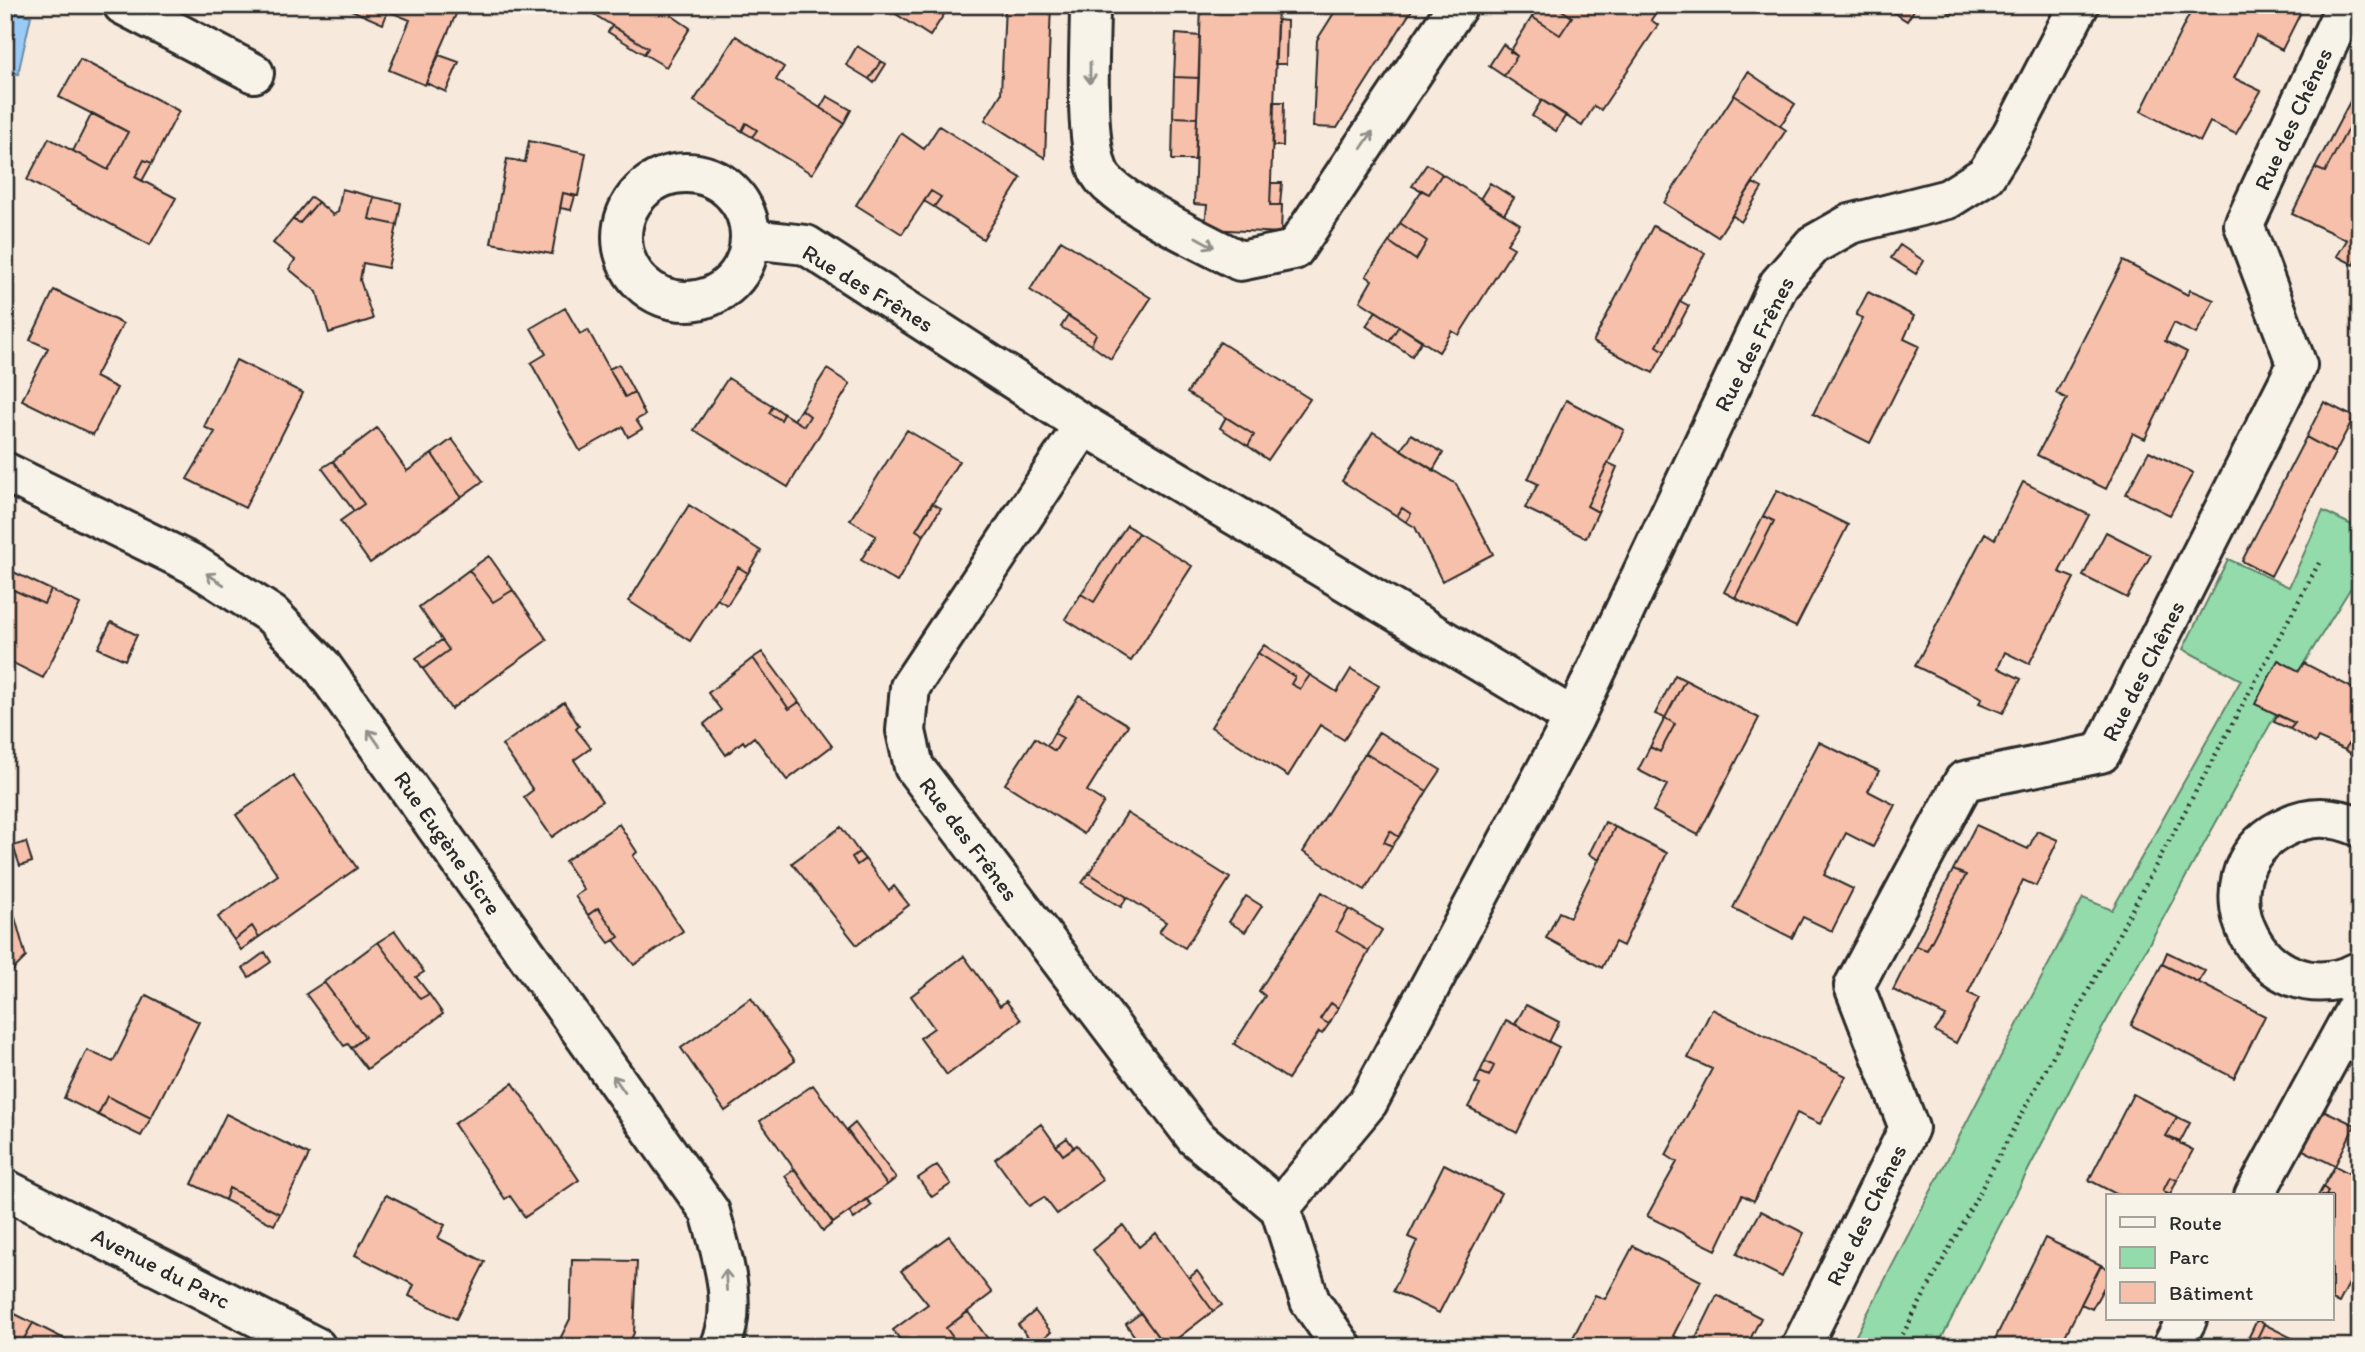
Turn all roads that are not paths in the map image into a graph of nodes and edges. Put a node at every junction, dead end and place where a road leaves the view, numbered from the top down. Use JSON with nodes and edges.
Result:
{"nodes":[{"id":1,"x":123,"y":5,"type":"edge"},
{"id":2,"x":1090,"y":5,"type":"edge"},
{"id":3,"x":1458,"y":5,"type":"edge"},
{"id":4,"x":2079,"y":5,"type":"edge"},
{"id":5,"x":2346,"y":5,"type":"edge"},
{"id":6,"x":254,"y":73,"type":"dead end"},
{"id":7,"x":750,"y":239,"type":"dead end"},
{"id":8,"x":1084,"y":425,"type":"junction"},
{"id":9,"x":5,"y":472,"type":"edge"},
{"id":10,"x":1574,"y":718,"type":"junction"},
{"id":11,"x":2360,"y":827,"type":"edge"},
{"id":12,"x":2360,"y":971,"type":"edge"},
{"id":13,"x":2360,"y":1001,"type":"edge"},
{"id":14,"x":5,"y":1189,"type":"edge"},
{"id":15,"x":2255,"y":1194,"type":"edge"},
{"id":16,"x":1280,"y":1208,"type":"junction"},
{"id":17,"x":2186,"y":1320,"type":"edge"},
{"id":18,"x":316,"y":1347,"type":"edge"},
{"id":19,"x":720,"y":1347,"type":"edge"},
{"id":20,"x":1342,"y":1347,"type":"edge"},
{"id":21,"x":1801,"y":1347,"type":"edge"},
{"id":22,"x":2172,"y":1347,"type":"edge"}],
"edges":[{"from":1,"to":6,"type":"street"},
{"from":2,"to":3,"type":"street","one_way":true},
{"from":4,"to":10,"type":"street","name":"Rue des Frênes"},
{"from":5,"to":21,"type":"street","name":"Rue des Chênes"},
{"from":7,"to":8,"type":"street","name":"Rue des Frênes"},
{"from":8,"to":10,"type":"street","name":"Rue des Frênes"},
{"from":8,"to":16,"type":"street","name":"Rue des Frênes"},
{"from":19,"to":9,"type":"street","name":"Rue Eugène Sicre","one_way":true},
{"from":10,"to":16,"type":"street","name":"Rue des Frênes"},
{"from":11,"to":12,"type":"street"},
{"from":13,"to":15,"type":"street"},
{"from":14,"to":18,"type":"street","name":"Avenue du Parc"},
{"from":16,"to":20,"type":"street"},
{"from":17,"to":22,"type":"street"}]}
